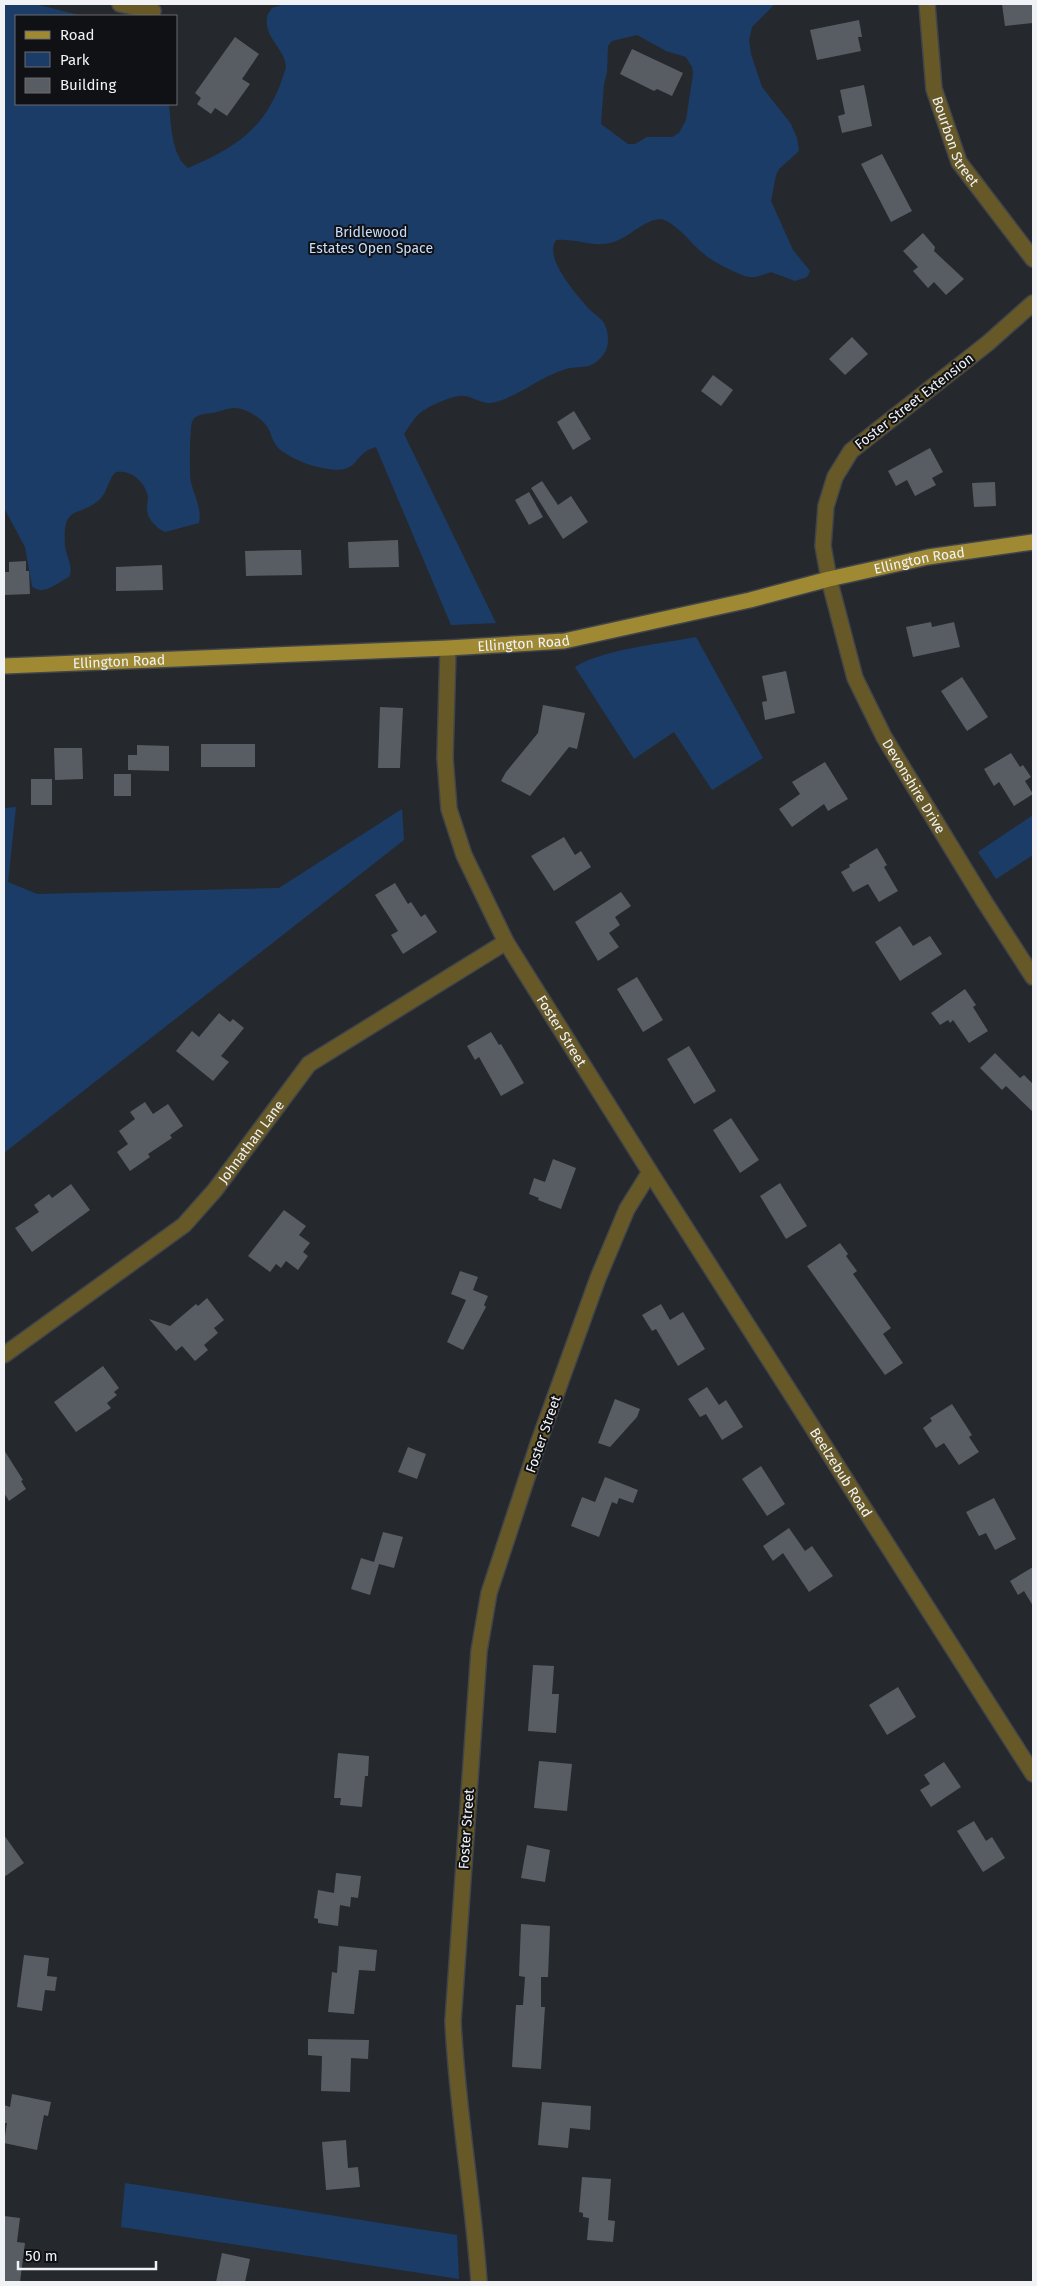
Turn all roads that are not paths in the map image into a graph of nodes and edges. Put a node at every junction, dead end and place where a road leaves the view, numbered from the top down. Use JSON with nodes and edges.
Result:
{"nodes":[{"id":1,"x":120,"y":4,"type":"edge"},
{"id":2,"x":927,"y":4,"type":"edge"},
{"id":3,"x":153,"y":11,"type":"dead end"},
{"id":4,"x":1033,"y":259,"type":"edge"},
{"id":5,"x":1033,"y":303,"type":"edge"},
{"id":6,"x":1033,"y":542,"type":"edge"},
{"id":7,"x":829,"y":579,"type":"junction"},
{"id":8,"x":448,"y":648,"type":"junction"},
{"id":9,"x":4,"y":666,"type":"edge"},
{"id":10,"x":506,"y":942,"type":"junction"},
{"id":11,"x":1033,"y":977,"type":"edge"},
{"id":12,"x":650,"y":1172,"type":"junction"},
{"id":13,"x":4,"y":1355,"type":"edge"},
{"id":14,"x":1033,"y":1774,"type":"edge"},
{"id":15,"x":479,"y":2282,"type":"edge"}],
"edges":[{"from":1,"to":3,"type":"street"},
{"from":2,"to":4,"type":"street","name":"Bourbon Street"},
{"from":5,"to":7,"type":"street","name":"Foster Street Extension"},
{"from":6,"to":7,"type":"main road","name":"Ellington Road"},
{"from":7,"to":8,"type":"main road","name":"Ellington Road"},
{"from":7,"to":11,"type":"street","name":"Devonshire Drive"},
{"from":8,"to":9,"type":"main road","name":"Ellington Road"},
{"from":8,"to":10,"type":"street","name":"Foster Street"},
{"from":10,"to":12,"type":"street","name":"Foster Street"},
{"from":10,"to":13,"type":"street","name":"Johnathan Lane"},
{"from":12,"to":14,"type":"street","name":"Beelzebub Road"},
{"from":12,"to":15,"type":"street","name":"Foster Street"}]}
